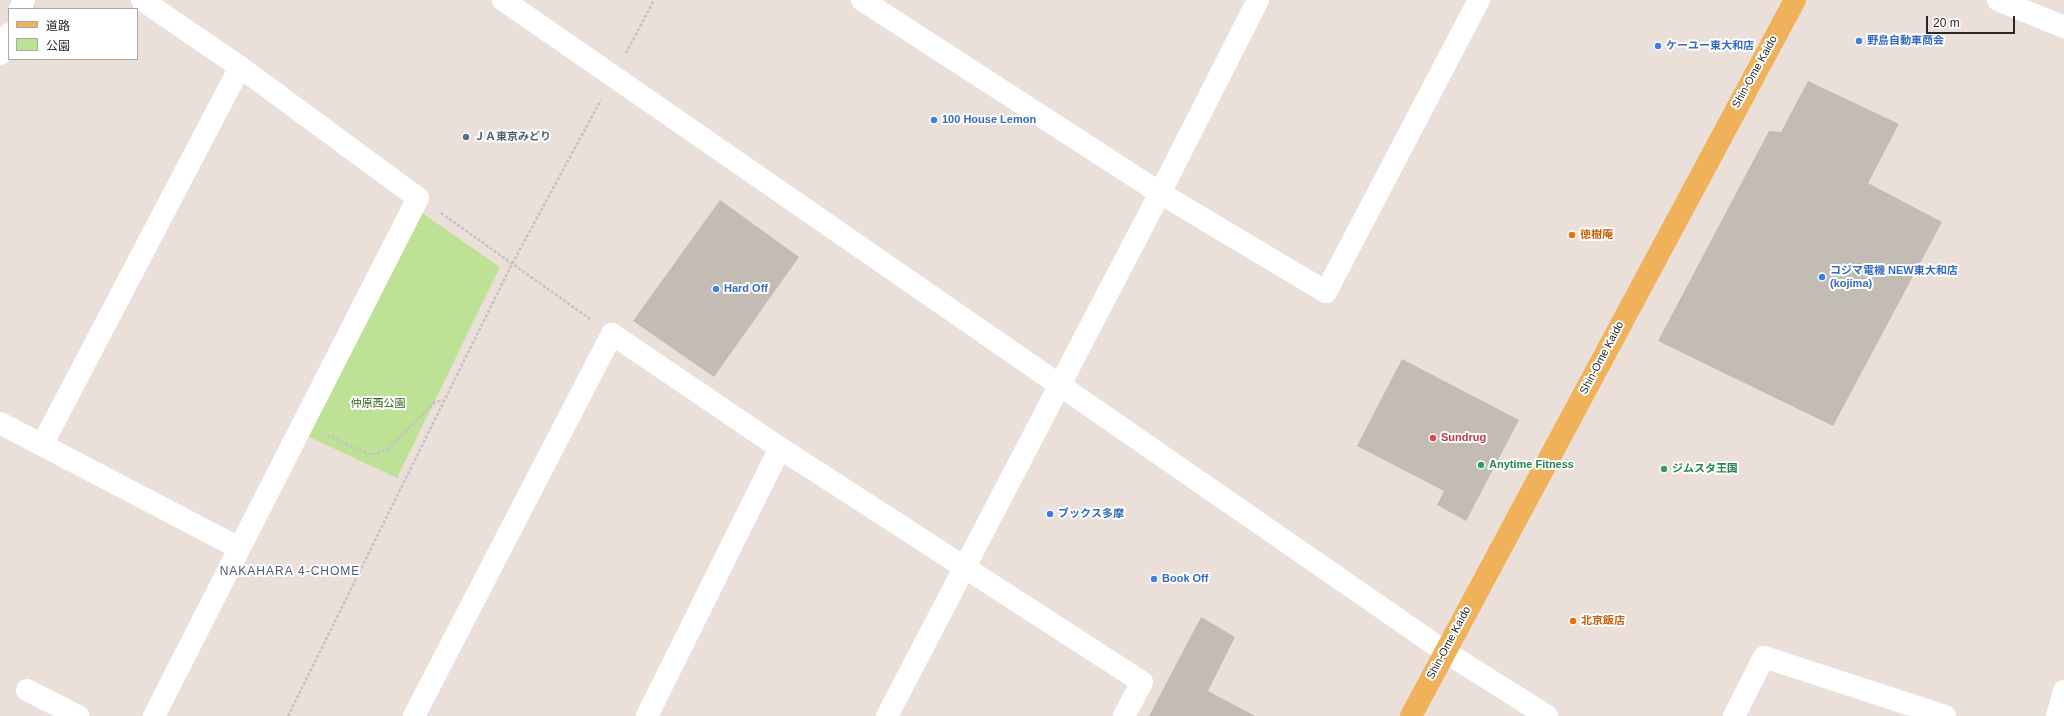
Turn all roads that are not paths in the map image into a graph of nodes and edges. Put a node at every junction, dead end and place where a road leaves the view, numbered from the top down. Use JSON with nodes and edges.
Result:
{"nodes":[{"id":1,"x":142,"y":0,"type":"edge"},
{"id":2,"x":862,"y":0,"type":"edge"},
{"id":3,"x":1258,"y":0,"type":"edge"},
{"id":4,"x":1479,"y":0,"type":"edge"},
{"id":5,"x":1795,"y":0,"type":"edge"},
{"id":6,"x":1998,"y":0,"type":"edge"},
{"id":7,"x":513,"y":3,"type":"edge"},
{"id":8,"x":2064,"y":27,"type":"edge"},
{"id":9,"x":8,"y":36,"type":"edge"},
{"id":10,"x":0,"y":54,"type":"edge"},
{"id":11,"x":240,"y":67,"type":"junction"},
{"id":12,"x":1160,"y":193,"type":"junction"},
{"id":13,"x":1059,"y":386,"type":"junction"},
{"id":14,"x":0,"y":423,"type":"edge"},
{"id":15,"x":42,"y":445,"type":"junction"},
{"id":16,"x":780,"y":448,"type":"junction"},
{"id":17,"x":238,"y":548,"type":"junction"},
{"id":18,"x":965,"y":567,"type":"junction"},
{"id":19,"x":1444,"y":651,"type":"junction"},
{"id":20,"x":27,"y":690,"type":"dead end"},
{"id":21,"x":2064,"y":691,"type":"edge"},
{"id":22,"x":78,"y":716,"type":"edge"},
{"id":23,"x":154,"y":716,"type":"edge"},
{"id":24,"x":414,"y":716,"type":"edge"},
{"id":25,"x":647,"y":716,"type":"edge"},
{"id":26,"x":887,"y":716,"type":"edge"},
{"id":27,"x":1124,"y":716,"type":"edge"},
{"id":28,"x":1411,"y":716,"type":"edge"},
{"id":29,"x":1547,"y":716,"type":"edge"},
{"id":30,"x":1734,"y":716,"type":"edge"},
{"id":31,"x":1945,"y":716,"type":"edge"},
{"id":32,"x":2057,"y":716,"type":"edge"}],
"edges":[{"from":1,"to":11,"type":"street"},
{"from":2,"to":12,"type":"street"},
{"from":3,"to":12,"type":"street"},
{"from":4,"to":12,"type":"street"},
{"from":5,"to":19,"type":"main road","name":"Shin-Ome Kaido"},
{"from":6,"to":8,"type":"street"},
{"from":7,"to":13,"type":"street"},
{"from":9,"to":10,"type":"street"},
{"from":11,"to":15,"type":"street"},
{"from":11,"to":17,"type":"street"},
{"from":12,"to":13,"type":"street"},
{"from":13,"to":18,"type":"street"},
{"from":13,"to":19,"type":"street"},
{"from":14,"to":15,"type":"street"},
{"from":15,"to":17,"type":"street"},
{"from":16,"to":18,"type":"street"},
{"from":16,"to":24,"type":"street"},
{"from":16,"to":25,"type":"street"},
{"from":17,"to":23,"type":"street"},
{"from":18,"to":26,"type":"street"},
{"from":18,"to":27,"type":"street"},
{"from":19,"to":28,"type":"main road","name":"Shin-Ome Kaido"},
{"from":19,"to":29,"type":"street"},
{"from":20,"to":22,"type":"street"},
{"from":21,"to":32,"type":"street"},
{"from":30,"to":31,"type":"street"}]}
